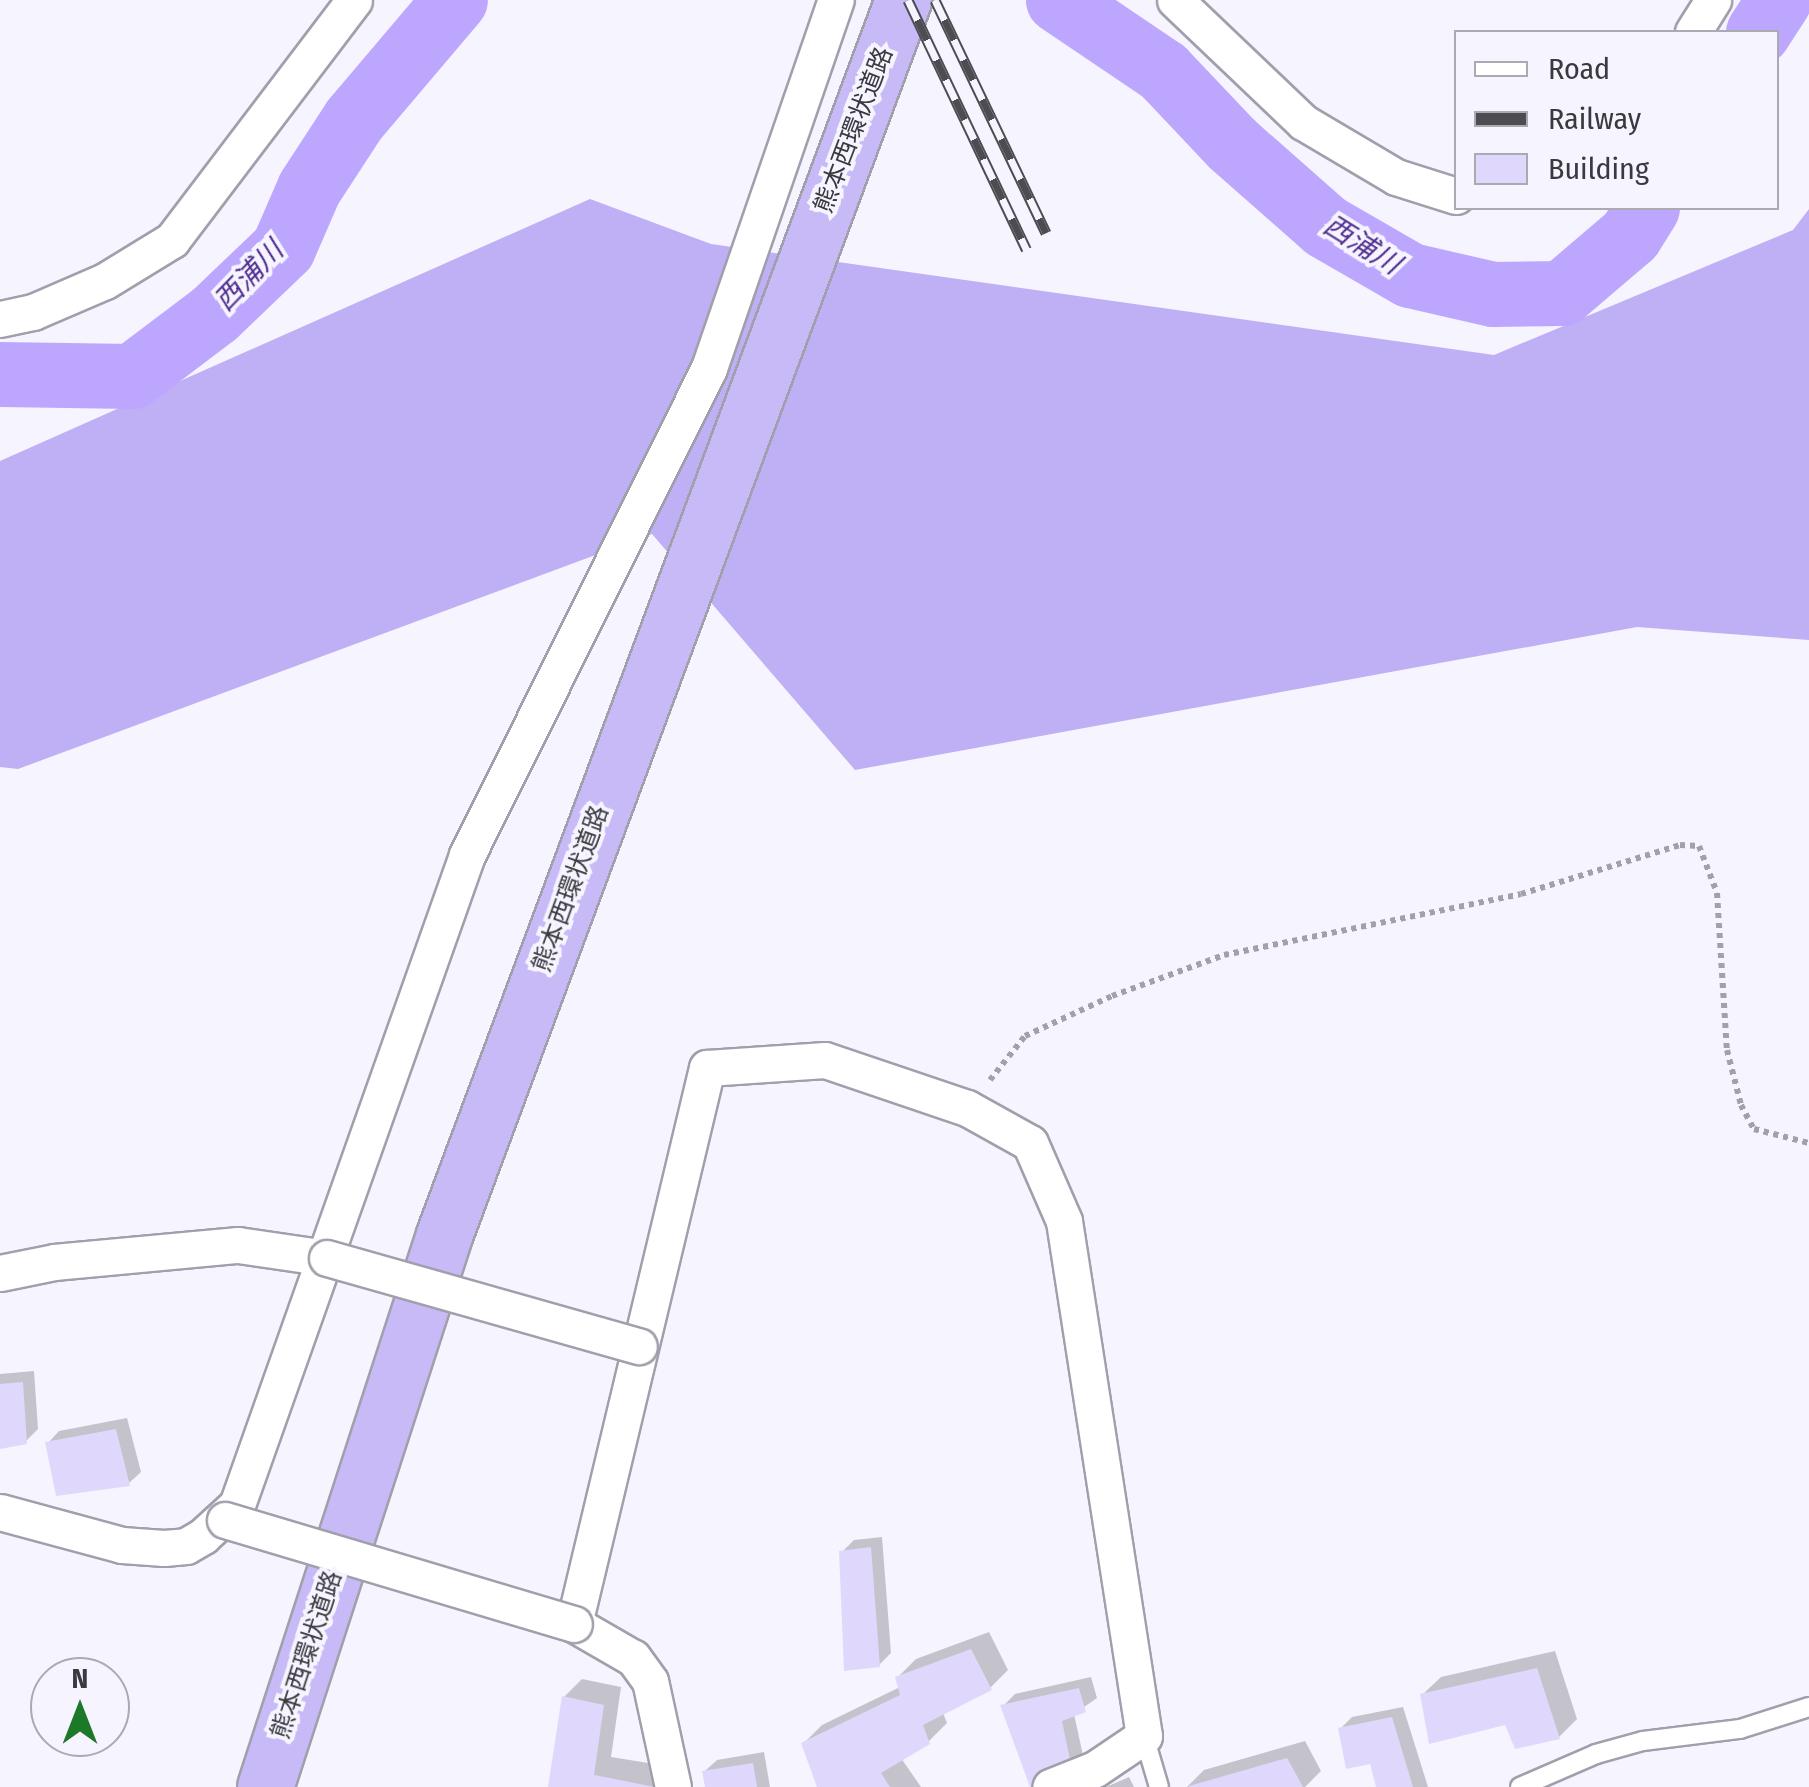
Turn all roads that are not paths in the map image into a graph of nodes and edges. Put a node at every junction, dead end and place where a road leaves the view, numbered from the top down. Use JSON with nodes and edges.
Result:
{"nodes":[{"id":1,"x":354,"y":0,"type":"edge"},
{"id":2,"x":836,"y":0,"type":"edge"},
{"id":3,"x":903,"y":0,"type":"edge"},
{"id":4,"x":1175,"y":0,"type":"edge"},
{"id":5,"x":1713,"y":0,"type":"edge"},
{"id":6,"x":1694,"y":30,"type":"edge"},
{"id":7,"x":1454,"y":195,"type":"edge"},
{"id":8,"x":0,"y":319,"type":"edge"},
{"id":9,"x":327,"y":1258,"type":"junction"},
{"id":10,"x":0,"y":1272,"type":"edge"},
{"id":11,"x":639,"y":1346,"type":"junction"},
{"id":12,"x":0,"y":1512,"type":"edge"},
{"id":13,"x":225,"y":1520,"type":"junction"},
{"id":14,"x":574,"y":1624,"type":"junction"},
{"id":15,"x":1809,"y":1707,"type":"edge"},
{"id":16,"x":1144,"y":1736,"type":"junction"},
{"id":17,"x":265,"y":1787,"type":"edge"},
{"id":18,"x":672,"y":1787,"type":"edge"},
{"id":19,"x":1050,"y":1787,"type":"edge"},
{"id":20,"x":1159,"y":1787,"type":"edge"},
{"id":21,"x":1520,"y":1787,"type":"edge"}],
"edges":[{"from":1,"to":8,"type":"street"},
{"from":2,"to":9,"type":"street"},
{"from":3,"to":17,"type":"highway","name":"熊本西環状道路"},
{"from":4,"to":7,"type":"street"},
{"from":5,"to":6,"type":"street"},
{"from":9,"to":10,"type":"street"},
{"from":9,"to":11,"type":"street","bridge":true},
{"from":9,"to":13,"type":"street"},
{"from":11,"to":14,"type":"street"},
{"from":11,"to":16,"type":"street"},
{"from":12,"to":13,"type":"street"},
{"from":13,"to":14,"type":"street","bridge":true},
{"from":14,"to":18,"type":"street"},
{"from":15,"to":21,"type":"lane"},
{"from":16,"to":19,"type":"street"},
{"from":16,"to":20,"type":"lane"}]}
